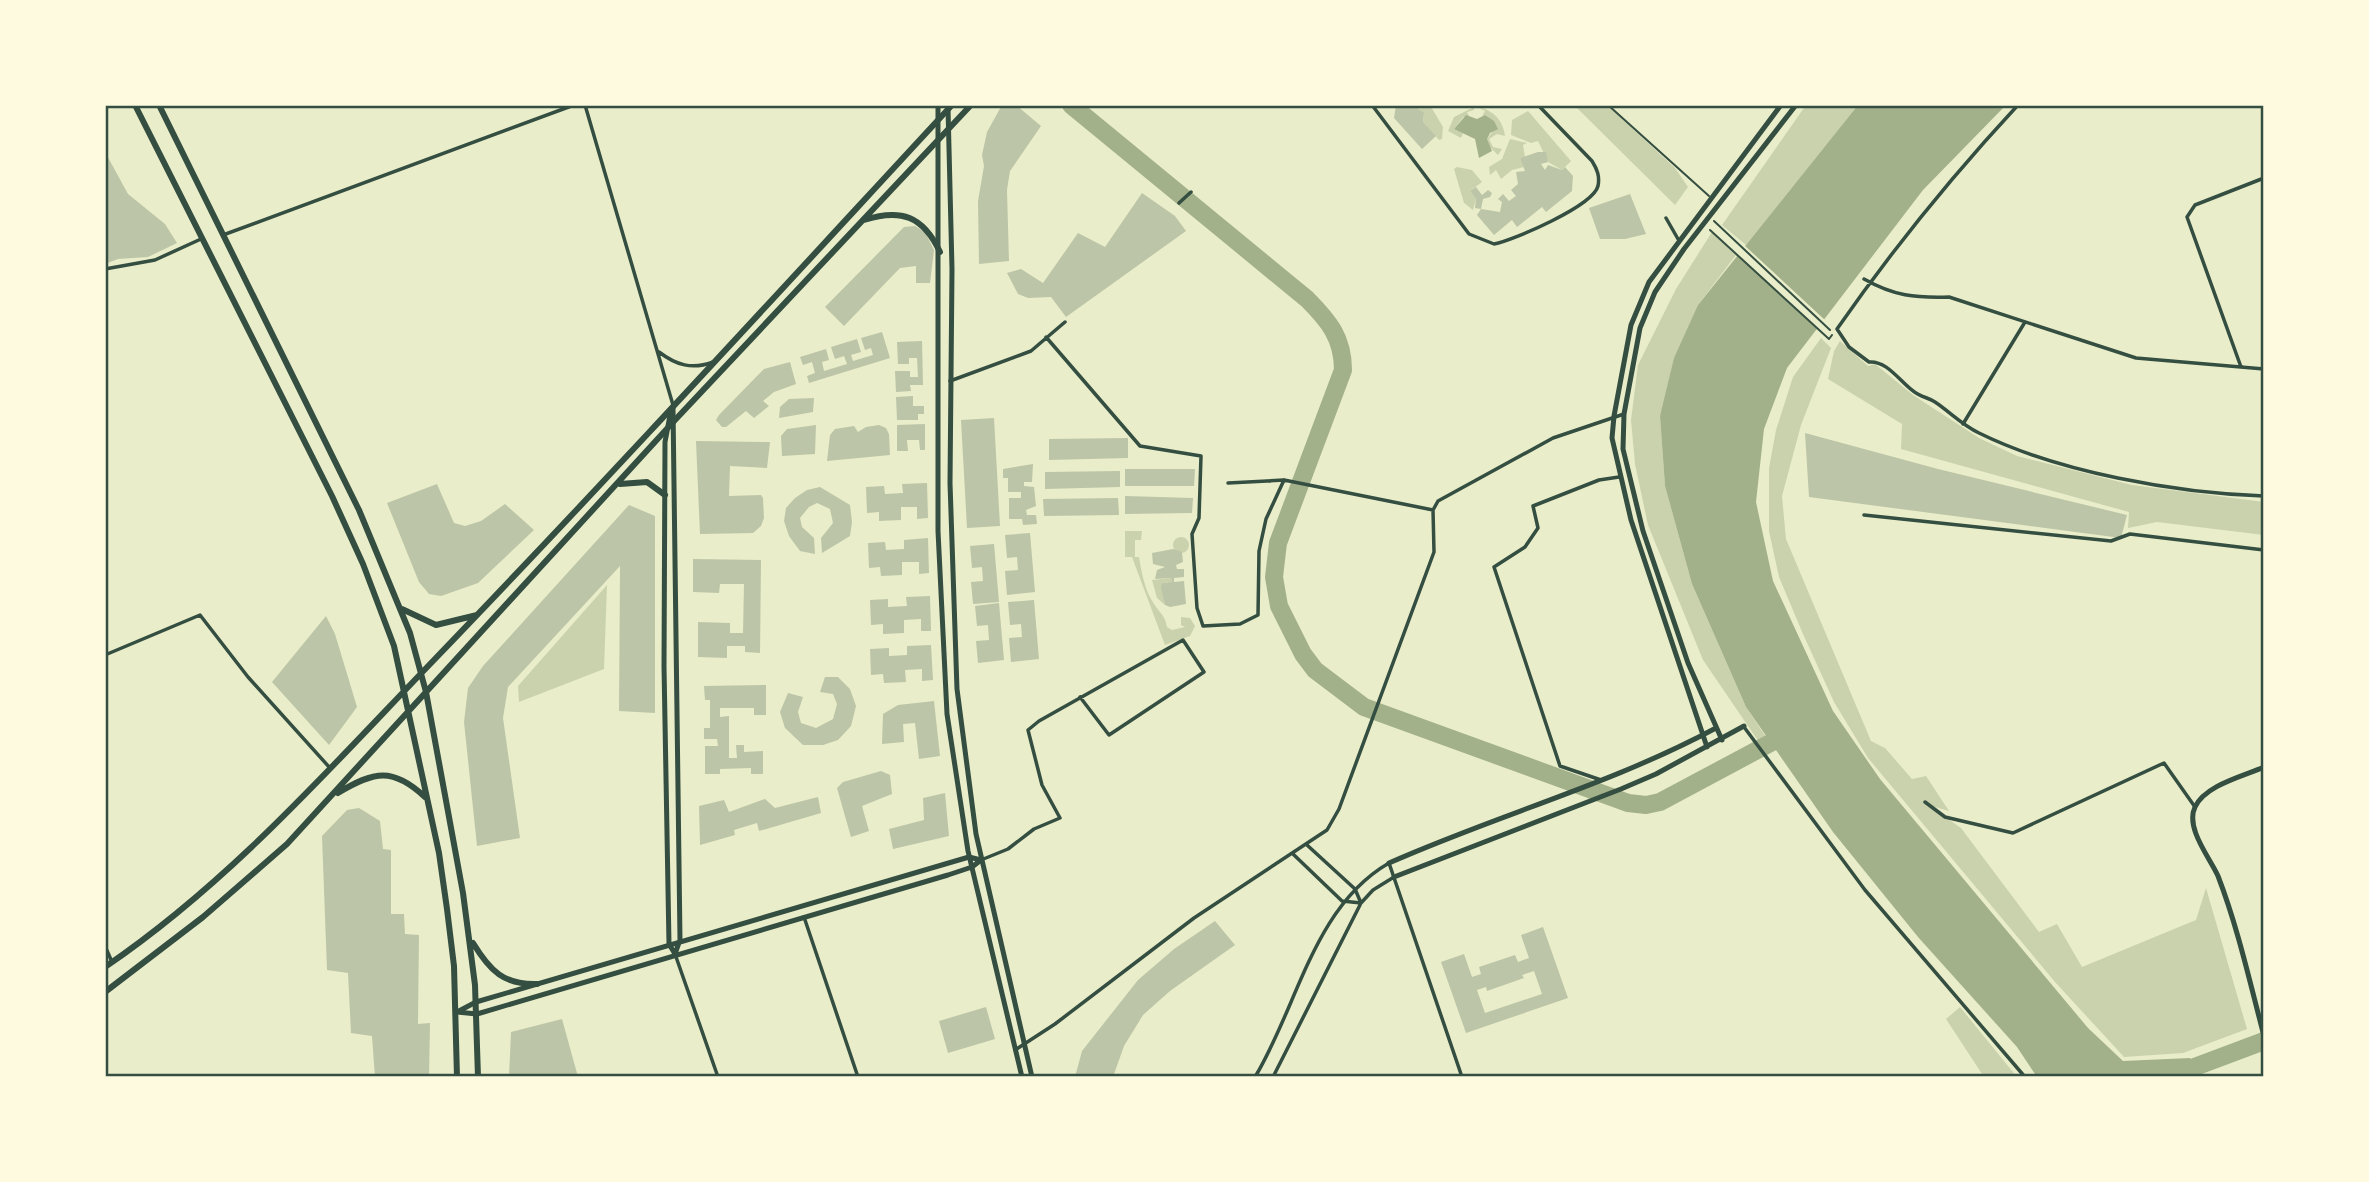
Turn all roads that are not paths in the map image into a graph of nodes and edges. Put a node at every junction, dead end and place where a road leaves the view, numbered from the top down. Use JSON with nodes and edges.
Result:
{"nodes":[{"id":1,"x":135,"y":105,"type":"edge"},
{"id":2,"x":159,"y":105,"type":"edge"},
{"id":3,"x":574,"y":105,"type":"edge"},
{"id":4,"x":585,"y":105,"type":"edge"},
{"id":5,"x":938,"y":105,"type":"edge"},
{"id":6,"x":971,"y":105,"type":"edge"},
{"id":7,"x":1372,"y":105,"type":"edge"},
{"id":8,"x":1538,"y":105,"type":"edge"},
{"id":9,"x":1608,"y":105,"type":"edge"},
{"id":10,"x":1781,"y":105,"type":"edge"},
{"id":11,"x":1796,"y":105,"type":"edge"},
{"id":12,"x":2018,"y":105,"type":"edge"},
{"id":13,"x":950,"y":106,"type":"edge"},
{"id":14,"x":938,"y":121,"type":"junction"},
{"id":15,"x":949,"y":129,"type":"junction"},
{"id":16,"x":938,"y":140,"type":"junction"},
{"id":17,"x":2264,"y":178,"type":"edge"},
{"id":18,"x":1191,"y":192,"type":"dead end"},
{"id":19,"x":1710,"y":197,"type":"junction"},
{"id":20,"x":1180,"y":203,"type":"dead end"},
{"id":21,"x":1666,"y":218,"type":"dead end"},
{"id":22,"x":862,"y":220,"type":"junction"},
{"id":23,"x":223,"y":235,"type":"junction"},
{"id":24,"x":203,"y":238,"type":"junction"},
{"id":25,"x":1678,"y":239,"type":"junction"},
{"id":26,"x":940,"y":251,"type":"junction"},
{"id":27,"x":105,"y":269,"type":"edge"},
{"id":28,"x":1864,"y":279,"type":"dead end"},
{"id":29,"x":1870,"y":282,"type":"junction"},
{"id":30,"x":1065,"y":322,"type":"dead end"},
{"id":31,"x":2025,"y":322,"type":"junction"},
{"id":32,"x":1046,"y":337,"type":"junction"},
{"id":33,"x":660,"y":352,"type":"junction"},
{"id":34,"x":715,"y":361,"type":"junction"},
{"id":35,"x":2241,"y":368,"type":"junction"},
{"id":36,"x":2264,"y":369,"type":"edge"},
{"id":37,"x":950,"y":381,"type":"junction"},
{"id":38,"x":673,"y":406,"type":"junction"},
{"id":39,"x":1624,"y":414,"type":"junction"},
{"id":40,"x":1614,"y":416,"type":"junction"},
{"id":41,"x":675,"y":420,"type":"junction"},
{"id":42,"x":1963,"y":424,"type":"junction"},
{"id":43,"x":666,"y":431,"type":"junction"},
{"id":44,"x":1619,"y":477,"type":"junction"},
{"id":45,"x":1284,"y":480,"type":"junction"},
{"id":46,"x":1228,"y":483,"type":"dead end"},
{"id":47,"x":618,"y":484,"type":"junction"},
{"id":48,"x":665,"y":495,"type":"junction"},
{"id":49,"x":2264,"y":496,"type":"edge"},
{"id":50,"x":1433,"y":510,"type":"junction"},
{"id":51,"x":1864,"y":514,"type":"dead end"},
{"id":52,"x":2264,"y":550,"type":"edge"},
{"id":53,"x":402,"y":610,"type":"junction"},
{"id":54,"x":479,"y":614,"type":"junction"},
{"id":55,"x":105,"y":655,"type":"edge"},
{"id":56,"x":421,"y":673,"type":"junction"},
{"id":57,"x":406,"y":691,"type":"junction"},
{"id":58,"x":426,"y":692,"type":"junction"},
{"id":59,"x":1080,"y":697,"type":"junction"},
{"id":60,"x":409,"y":710,"type":"junction"},
{"id":61,"x":1744,"y":726,"type":"joint"},
{"id":62,"x":1717,"y":728,"type":"junction"},
{"id":63,"x":1703,"y":736,"type":"junction"},
{"id":64,"x":1722,"y":740,"type":"junction"},
{"id":65,"x":1707,"y":747,"type":"junction"},
{"id":66,"x":2264,"y":767,"type":"edge"},
{"id":67,"x":332,"y":770,"type":"junction"},
{"id":68,"x":1603,"y":781,"type":"junction"},
{"id":69,"x":331,"y":798,"type":"junction"},
{"id":70,"x":426,"y":798,"type":"junction"},
{"id":71,"x":1925,"y":802,"type":"dead end"},
{"id":72,"x":2195,"y":807,"type":"junction"},
{"id":73,"x":1307,"y":845,"type":"junction"},
{"id":74,"x":1293,"y":854,"type":"junction"},
{"id":75,"x":969,"y":857,"type":"junction"},
{"id":76,"x":981,"y":860,"type":"junction"},
{"id":77,"x":1389,"y":863,"type":"junction"},
{"id":78,"x":972,"y":867,"type":"junction"},
{"id":79,"x":1394,"y":877,"type":"junction"},
{"id":80,"x":1355,"y":889,"type":"junction"},
{"id":81,"x":1342,"y":901,"type":"junction"},
{"id":82,"x":1361,"y":903,"type":"junction"},
{"id":83,"x":804,"y":917,"type":"junction"},
{"id":84,"x":470,"y":939,"type":"junction"},
{"id":85,"x":680,"y":940,"type":"junction"},
{"id":86,"x":669,"y":944,"type":"junction"},
{"id":87,"x":105,"y":946,"type":"edge"},
{"id":88,"x":675,"y":954,"type":"junction"},
{"id":89,"x":112,"y":962,"type":"junction"},
{"id":90,"x":105,"y":967,"type":"edge"},
{"id":91,"x":537,"y":984,"type":"junction"},
{"id":92,"x":105,"y":992,"type":"edge"},
{"id":93,"x":476,"y":1002,"type":"junction"},
{"id":94,"x":457,"y":1012,"type":"junction"},
{"id":95,"x":477,"y":1014,"type":"junction"},
{"id":96,"x":2260,"y":1014,"type":"edge"},
{"id":97,"x":2264,"y":1036,"type":"edge"},
{"id":98,"x":1024,"y":1046,"type":"junction"},
{"id":99,"x":1015,"y":1050,"type":"junction"},
{"id":100,"x":457,"y":1077,"type":"edge"},
{"id":101,"x":478,"y":1077,"type":"edge"},
{"id":102,"x":718,"y":1077,"type":"edge"},
{"id":103,"x":858,"y":1077,"type":"edge"},
{"id":104,"x":1022,"y":1077,"type":"edge"},
{"id":105,"x":1032,"y":1077,"type":"edge"},
{"id":106,"x":1255,"y":1077,"type":"edge"},
{"id":107,"x":1273,"y":1077,"type":"edge"},
{"id":108,"x":1462,"y":1077,"type":"edge"},
{"id":109,"x":2025,"y":1077,"type":"edge"}],
"edges":[{"from":1,"to":24,"type":"main road"},
{"from":2,"to":23,"type":"main road"},
{"from":3,"to":23,"type":"street"},
{"from":4,"to":33,"type":"street"},
{"from":5,"to":14,"type":"street"},
{"from":6,"to":15,"type":"main road"},
{"from":7,"to":8,"type":"street"},
{"from":9,"to":19,"type":"lane"},
{"from":10,"to":19,"type":"street"},
{"from":11,"to":39,"type":"street"},
{"from":12,"to":29,"type":"street"},
{"from":13,"to":14,"type":"main road"},
{"from":13,"to":15,"type":"street"},
{"from":14,"to":16,"type":"street"},
{"from":14,"to":34,"type":"main road"},
{"from":15,"to":16,"type":"main road"},
{"from":15,"to":37,"type":"street"},
{"from":16,"to":22,"type":"main road"},
{"from":16,"to":26,"type":"street"},
{"from":17,"to":35,"type":"street"},
{"from":18,"to":20,"type":"street"},
{"from":19,"to":25,"type":"street"},
{"from":21,"to":25,"type":"street"},
{"from":22,"to":26,"type":"main road"},
{"from":22,"to":41,"type":"main road"},
{"from":23,"to":53,"type":"main road"},
{"from":24,"to":27,"type":"street"},
{"from":24,"to":57,"type":"main road"},
{"from":25,"to":40,"type":"street"},
{"from":26,"to":75,"type":"street"},
{"from":28,"to":29,"type":"street"},
{"from":29,"to":31,"type":"street"},
{"from":29,"to":42,"type":"street"},
{"from":30,"to":32,"type":"street"},
{"from":31,"to":35,"type":"street"},
{"from":31,"to":42,"type":"street"},
{"from":32,"to":37,"type":"street"},
{"from":32,"to":45,"type":"street"},
{"from":33,"to":34,"type":"street"},
{"from":33,"to":38,"type":"street"},
{"from":34,"to":38,"type":"main road"},
{"from":35,"to":36,"type":"street"},
{"from":37,"to":76,"type":"street"},
{"from":38,"to":41,"type":"street"},
{"from":38,"to":43,"type":"street"},
{"from":38,"to":54,"type":"main road"},
{"from":39,"to":40,"type":"street"},
{"from":39,"to":62,"type":"street"},
{"from":40,"to":44,"type":"street"},
{"from":40,"to":50,"type":"street"},
{"from":41,"to":43,"type":"main road"},
{"from":41,"to":85,"type":"street"},
{"from":42,"to":49,"type":"street"},
{"from":43,"to":47,"type":"main road"},
{"from":43,"to":48,"type":"street"},
{"from":44,"to":63,"type":"street"},
{"from":44,"to":68,"type":"street"},
{"from":45,"to":46,"type":"street"},
{"from":45,"to":50,"type":"street"},
{"from":47,"to":48,"type":"main road"},
{"from":47,"to":58,"type":"main road"},
{"from":48,"to":86,"type":"street"},
{"from":50,"to":73,"type":"street"},
{"from":51,"to":52,"type":"street"},
{"from":53,"to":54,"type":"main road"},
{"from":53,"to":56,"type":"main road"},
{"from":54,"to":56,"type":"main road"},
{"from":55,"to":67,"type":"street"},
{"from":56,"to":57,"type":"main road"},
{"from":56,"to":58,"type":"main road"},
{"from":57,"to":60,"type":"main road"},
{"from":57,"to":67,"type":"main road"},
{"from":58,"to":60,"type":"main road"},
{"from":58,"to":84,"type":"main road"},
{"from":59,"to":59,"type":"street"},
{"from":59,"to":76,"type":"street"},
{"from":60,"to":69,"type":"main road"},
{"from":60,"to":70,"type":"main road"},
{"from":61,"to":64,"type":"street"},
{"from":61,"to":109,"type":"street"},
{"from":62,"to":63,"type":"street"},
{"from":62,"to":64,"type":"street"},
{"from":63,"to":65,"type":"street"},
{"from":63,"to":68,"type":"street"},
{"from":64,"to":65,"type":"street"},
{"from":65,"to":79,"type":"street"},
{"from":66,"to":72,"type":"street"},
{"from":67,"to":89,"type":"main road"},
{"from":68,"to":77,"type":"street"},
{"from":69,"to":70,"type":"main road"},
{"from":69,"to":92,"type":"main road"},
{"from":70,"to":94,"type":"main road"},
{"from":71,"to":72,"type":"street"},
{"from":72,"to":96,"type":"street"},
{"from":73,"to":74,"type":"street"},
{"from":73,"to":80,"type":"street"},
{"from":74,"to":81,"type":"street"},
{"from":74,"to":98,"type":"street"},
{"from":75,"to":76,"type":"street"},
{"from":75,"to":78,"type":"street"},
{"from":75,"to":85,"type":"street"},
{"from":76,"to":78,"type":"street"},
{"from":76,"to":98,"type":"street"},
{"from":77,"to":79,"type":"street"},
{"from":77,"to":80,"type":"street"},
{"from":78,"to":83,"type":"street"},
{"from":78,"to":99,"type":"street"},
{"from":79,"to":82,"type":"street"},
{"from":79,"to":108,"type":"street"},
{"from":80,"to":81,"type":"street"},
{"from":80,"to":82,"type":"street"},
{"from":81,"to":82,"type":"street"},
{"from":81,"to":106,"type":"street"},
{"from":82,"to":107,"type":"street"},
{"from":83,"to":88,"type":"street"},
{"from":83,"to":103,"type":"street"},
{"from":84,"to":91,"type":"main road"},
{"from":84,"to":93,"type":"main road"},
{"from":85,"to":86,"type":"street"},
{"from":85,"to":88,"type":"street"},
{"from":86,"to":88,"type":"street"},
{"from":86,"to":91,"type":"street"},
{"from":87,"to":89,"type":"street"},
{"from":88,"to":95,"type":"street"},
{"from":88,"to":102,"type":"street"},
{"from":89,"to":90,"type":"main road"},
{"from":91,"to":93,"type":"street"},
{"from":93,"to":94,"type":"street"},
{"from":93,"to":95,"type":"main road"},
{"from":94,"to":95,"type":"street"},
{"from":94,"to":100,"type":"main road"},
{"from":95,"to":101,"type":"main road"},
{"from":96,"to":97,"type":"street"},
{"from":98,"to":99,"type":"street"},
{"from":98,"to":105,"type":"street"},
{"from":99,"to":104,"type":"street"}]}
